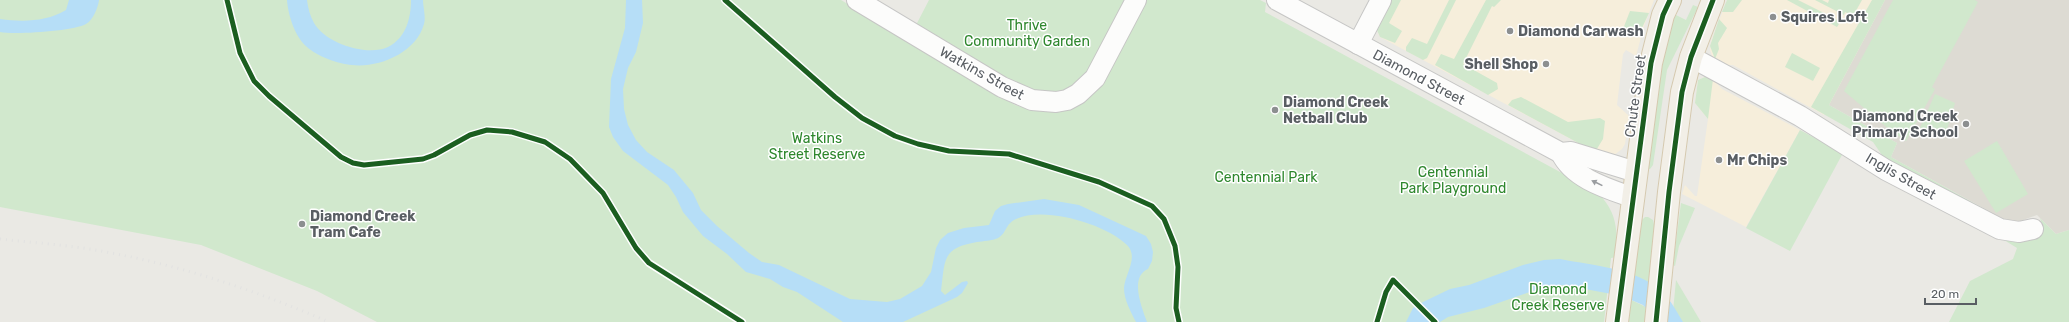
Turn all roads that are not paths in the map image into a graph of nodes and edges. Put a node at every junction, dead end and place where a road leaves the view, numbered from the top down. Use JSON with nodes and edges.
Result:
{"nodes":[{"id":1,"x":857,"y":0,"type":"edge"},
{"id":2,"x":1136,"y":0,"type":"edge"},
{"id":3,"x":1277,"y":0,"type":"edge"},
{"id":4,"x":1381,"y":0,"type":"edge"},
{"id":5,"x":1670,"y":0,"type":"edge"},
{"id":6,"x":1713,"y":0,"type":"edge"},
{"id":7,"x":1358,"y":44,"type":"junction"},
{"id":8,"x":1691,"y":57,"type":"junction"},
{"id":9,"x":1561,"y":153,"type":"junction"},
{"id":10,"x":1636,"y":172,"type":"junction"},
{"id":11,"x":1669,"y":192,"type":"junction"},
{"id":12,"x":1634,"y":198,"type":"junction"},
{"id":13,"x":2033,"y":229,"type":"dead end"},
{"id":14,"x":1618,"y":322,"type":"edge"},
{"id":15,"x":1656,"y":322,"type":"edge"}],
"edges":[{"from":1,"to":2,"type":"street","name":"Watkins Street"},
{"from":3,"to":7,"type":"street","name":"Diamond Street"},
{"from":4,"to":7,"type":"street"},
{"from":5,"to":10,"type":"main road","name":"Chute Street"},
{"from":6,"to":8,"type":"main road"},
{"from":7,"to":9,"type":"street","name":"Diamond Street"},
{"from":8,"to":11,"type":"main road"},
{"from":8,"to":13,"type":"street","name":"Inglis Street"},
{"from":9,"to":10,"type":"street","name":"Diamond Street"},
{"from":12,"to":9,"type":"street","name":"Diamond Street","one_way":true},
{"from":10,"to":11,"type":"main road"},
{"from":10,"to":12,"type":"main road","name":"Chute Street"},
{"from":11,"to":12,"type":"main road"},
{"from":11,"to":15,"type":"main road"},
{"from":12,"to":14,"type":"main road","name":"Chute Street"}]}
